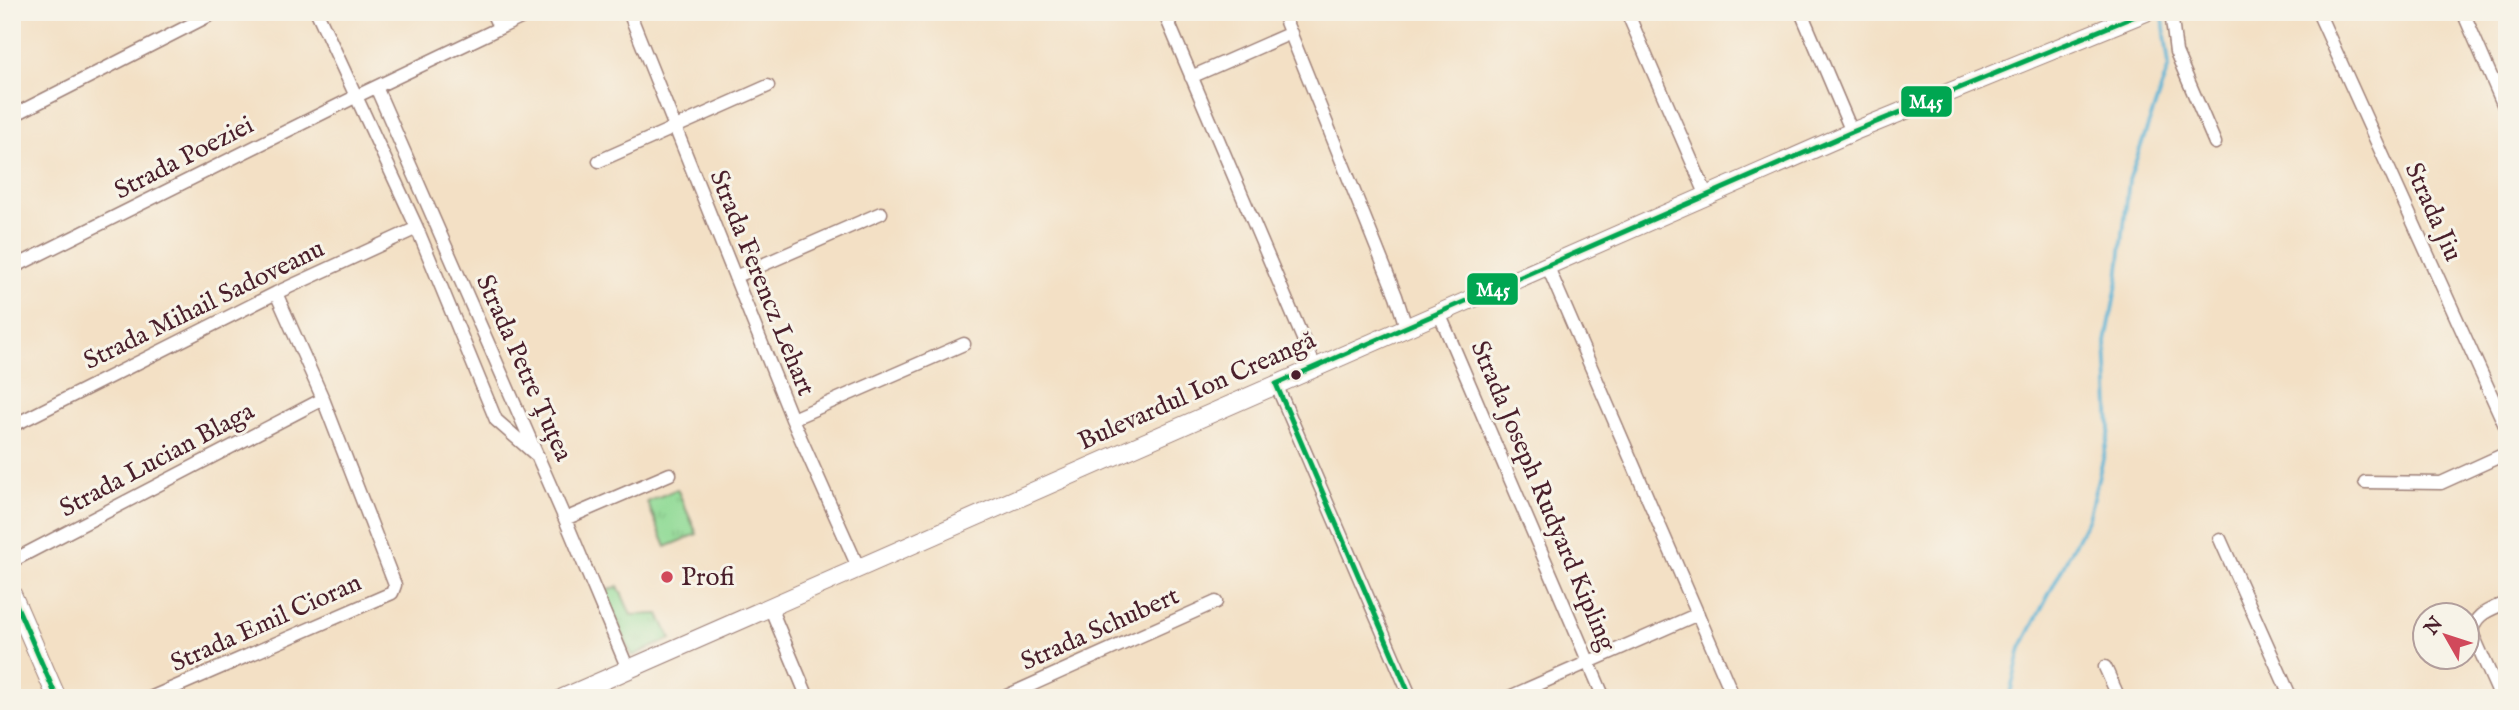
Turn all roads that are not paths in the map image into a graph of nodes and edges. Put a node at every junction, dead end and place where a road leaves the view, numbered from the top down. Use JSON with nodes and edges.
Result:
{"nodes":[{"id":1,"x":216,"y":12,"type":"edge"},
{"id":2,"x":317,"y":12,"type":"edge"},
{"id":3,"x":492,"y":12,"type":"edge"},
{"id":4,"x":533,"y":12,"type":"edge"},
{"id":5,"x":629,"y":12,"type":"edge"},
{"id":6,"x":1164,"y":12,"type":"edge"},
{"id":7,"x":1282,"y":12,"type":"edge"},
{"id":8,"x":1627,"y":12,"type":"edge"},
{"id":9,"x":1801,"y":12,"type":"edge"},
{"id":10,"x":2146,"y":12,"type":"edge"},
{"id":11,"x":2171,"y":12,"type":"edge"},
{"id":12,"x":2318,"y":12,"type":"edge"},
{"id":13,"x":2463,"y":12,"type":"edge"},
{"id":14,"x":499,"y":27,"type":"junction"},
{"id":15,"x":1291,"y":33,"type":"junction"},
{"id":16,"x":1191,"y":77,"type":"junction"},
{"id":17,"x":768,"y":86,"type":"dead end"},
{"id":18,"x":376,"y":87,"type":"junction"},
{"id":19,"x":356,"y":96,"type":"junction"},
{"id":20,"x":2507,"y":113,"type":"edge"},
{"id":21,"x":12,"y":116,"type":"edge"},
{"id":22,"x":674,"y":128,"type":"junction"},
{"id":23,"x":1852,"y":132,"type":"junction"},
{"id":24,"x":2215,"y":143,"type":"dead end"},
{"id":25,"x":599,"y":161,"type":"dead end"},
{"id":26,"x":1707,"y":196,"type":"junction"},
{"id":27,"x":881,"y":213,"type":"dead end"},
{"id":28,"x":439,"y":233,"type":"junction"},
{"id":29,"x":419,"y":234,"type":"junction"},
{"id":30,"x":1548,"y":265,"type":"junction"},
{"id":31,"x":12,"y":268,"type":"edge"},
{"id":32,"x":736,"y":277,"type":"junction"},
{"id":33,"x":276,"y":293,"type":"junction"},
{"id":34,"x":1439,"y":313,"type":"junction"},
{"id":35,"x":1406,"y":327,"type":"junction"},
{"id":36,"x":964,"y":344,"type":"dead end"},
{"id":37,"x":1315,"y":367,"type":"junction"},
{"id":38,"x":1276,"y":384,"type":"junction"},
{"id":39,"x":323,"y":399,"type":"junction"},
{"id":40,"x":792,"y":418,"type":"junction"},
{"id":41,"x":12,"y":425,"type":"edge"},
{"id":42,"x":2507,"y":430,"type":"edge"},
{"id":43,"x":2507,"y":453,"type":"edge"},
{"id":44,"x":537,"y":456,"type":"junction"},
{"id":45,"x":670,"y":474,"type":"dead end"},
{"id":46,"x":2365,"y":482,"type":"dead end"},
{"id":47,"x":565,"y":519,"type":"junction"},
{"id":48,"x":2220,"y":539,"type":"dead end"},
{"id":49,"x":12,"y":561,"type":"edge"},
{"id":50,"x":859,"y":569,"type":"junction"},
{"id":51,"x":12,"y":594,"type":"edge"},
{"id":52,"x":1216,"y":602,"type":"dead end"},
{"id":53,"x":2507,"y":602,"type":"edge"},
{"id":54,"x":770,"y":607,"type":"junction"},
{"id":55,"x":1698,"y":614,"type":"junction"},
{"id":56,"x":1589,"y":661,"type":"junction"},
{"id":57,"x":2105,"y":667,"type":"dead end"},
{"id":58,"x":628,"y":669,"type":"junction"},
{"id":59,"x":57,"y":698,"type":"edge"},
{"id":60,"x":150,"y":698,"type":"edge"},
{"id":61,"x":563,"y":698,"type":"edge"},
{"id":62,"x":808,"y":698,"type":"edge"},
{"id":63,"x":1002,"y":698,"type":"edge"},
{"id":64,"x":1411,"y":698,"type":"edge"},
{"id":65,"x":1507,"y":698,"type":"edge"},
{"id":66,"x":1604,"y":698,"type":"edge"},
{"id":67,"x":1734,"y":698,"type":"edge"},
{"id":68,"x":2119,"y":698,"type":"edge"},
{"id":69,"x":2291,"y":698,"type":"edge"},
{"id":70,"x":2501,"y":698,"type":"edge"}],
"edges":[{"from":1,"to":21,"type":"street"},
{"from":2,"to":19,"type":"street"},
{"from":3,"to":14,"type":"street"},
{"from":4,"to":14,"type":"street","name":"Strada Poeziei"},
{"from":5,"to":22,"type":"street","name":"Strada Ferencz Lehart"},
{"from":6,"to":16,"type":"street"},
{"from":7,"to":15,"type":"street"},
{"from":8,"to":26,"type":"street"},
{"from":9,"to":23,"type":"street"},
{"from":10,"to":23,"type":"street","name":"Bulevardul Ion Creangă"},
{"from":11,"to":24,"type":"street"},
{"from":12,"to":42,"type":"street","name":"Strada Jiu"},
{"from":13,"to":20,"type":"street"},
{"from":14,"to":18,"type":"street","name":"Strada Poeziei"},
{"from":15,"to":16,"type":"street"},
{"from":15,"to":35,"type":"street"},
{"from":16,"to":37,"type":"street"},
{"from":17,"to":22,"type":"street"},
{"from":18,"to":19,"type":"street","name":"Strada Poeziei"},
{"from":18,"to":28,"type":"street","name":"Strada Petre Țuțea"},
{"from":19,"to":29,"type":"street"},
{"from":19,"to":31,"type":"street","name":"Strada Poeziei"},
{"from":22,"to":25,"type":"street"},
{"from":22,"to":32,"type":"street","name":"Strada Ferencz Lehart"},
{"from":23,"to":26,"type":"street","name":"Bulevardul Ion Creangă"},
{"from":26,"to":30,"type":"street","name":"Bulevardul Ion Creangă"},
{"from":27,"to":32,"type":"street"},
{"from":28,"to":29,"type":"street","name":"Strada Mihail Sadoveanu"},
{"from":28,"to":44,"type":"street","name":"Strada Petre Țuțea"},
{"from":29,"to":33,"type":"street","name":"Strada Mihail Sadoveanu"},
{"from":29,"to":44,"type":"street"},
{"from":30,"to":34,"type":"street","name":"Bulevardul Ion Creangă"},
{"from":30,"to":55,"type":"street"},
{"from":32,"to":40,"type":"street","name":"Strada Ferencz Lehart"},
{"from":33,"to":39,"type":"street"},
{"from":33,"to":41,"type":"street","name":"Strada Mihail Sadoveanu"},
{"from":34,"to":35,"type":"street","name":"Bulevardul Ion Creangă"},
{"from":34,"to":56,"type":"street","name":"Strada Joseph Rudyard Kipling"},
{"from":35,"to":37,"type":"street","name":"Bulevardul Ion Creangă"},
{"from":36,"to":40,"type":"street"},
{"from":37,"to":38,"type":"street","name":"Bulevardul Ion Creangă"},
{"from":38,"to":50,"type":"street","name":"Bulevardul Ion Creangă"},
{"from":38,"to":64,"type":"street"},
{"from":39,"to":49,"type":"street","name":"Strada Lucian Blaga"},
{"from":39,"to":60,"type":"street","name":"Strada Emil Cioran"},
{"from":40,"to":50,"type":"street","name":"Strada Ferencz Lehart"},
{"from":43,"to":46,"type":"street"},
{"from":44,"to":47,"type":"street","name":"Strada Petre Țuțea"},
{"from":45,"to":47,"type":"street"},
{"from":47,"to":58,"type":"street","name":"Strada Petre Țuțea"},
{"from":48,"to":69,"type":"street"},
{"from":50,"to":54,"type":"street","name":"Bulevardul Ion Creangă"},
{"from":51,"to":59,"type":"street"},
{"from":52,"to":63,"type":"street","name":"Strada Schubert"},
{"from":53,"to":70,"type":"street"},
{"from":54,"to":58,"type":"street","name":"Bulevardul Ion Creangă"},
{"from":54,"to":62,"type":"street"},
{"from":55,"to":56,"type":"street"},
{"from":55,"to":67,"type":"street"},
{"from":56,"to":65,"type":"street"},
{"from":56,"to":66,"type":"street","name":"Strada Joseph Rudyard Kipling"},
{"from":57,"to":68,"type":"street"},
{"from":58,"to":61,"type":"street","name":"Bulevardul Ion Creangă"}]}
